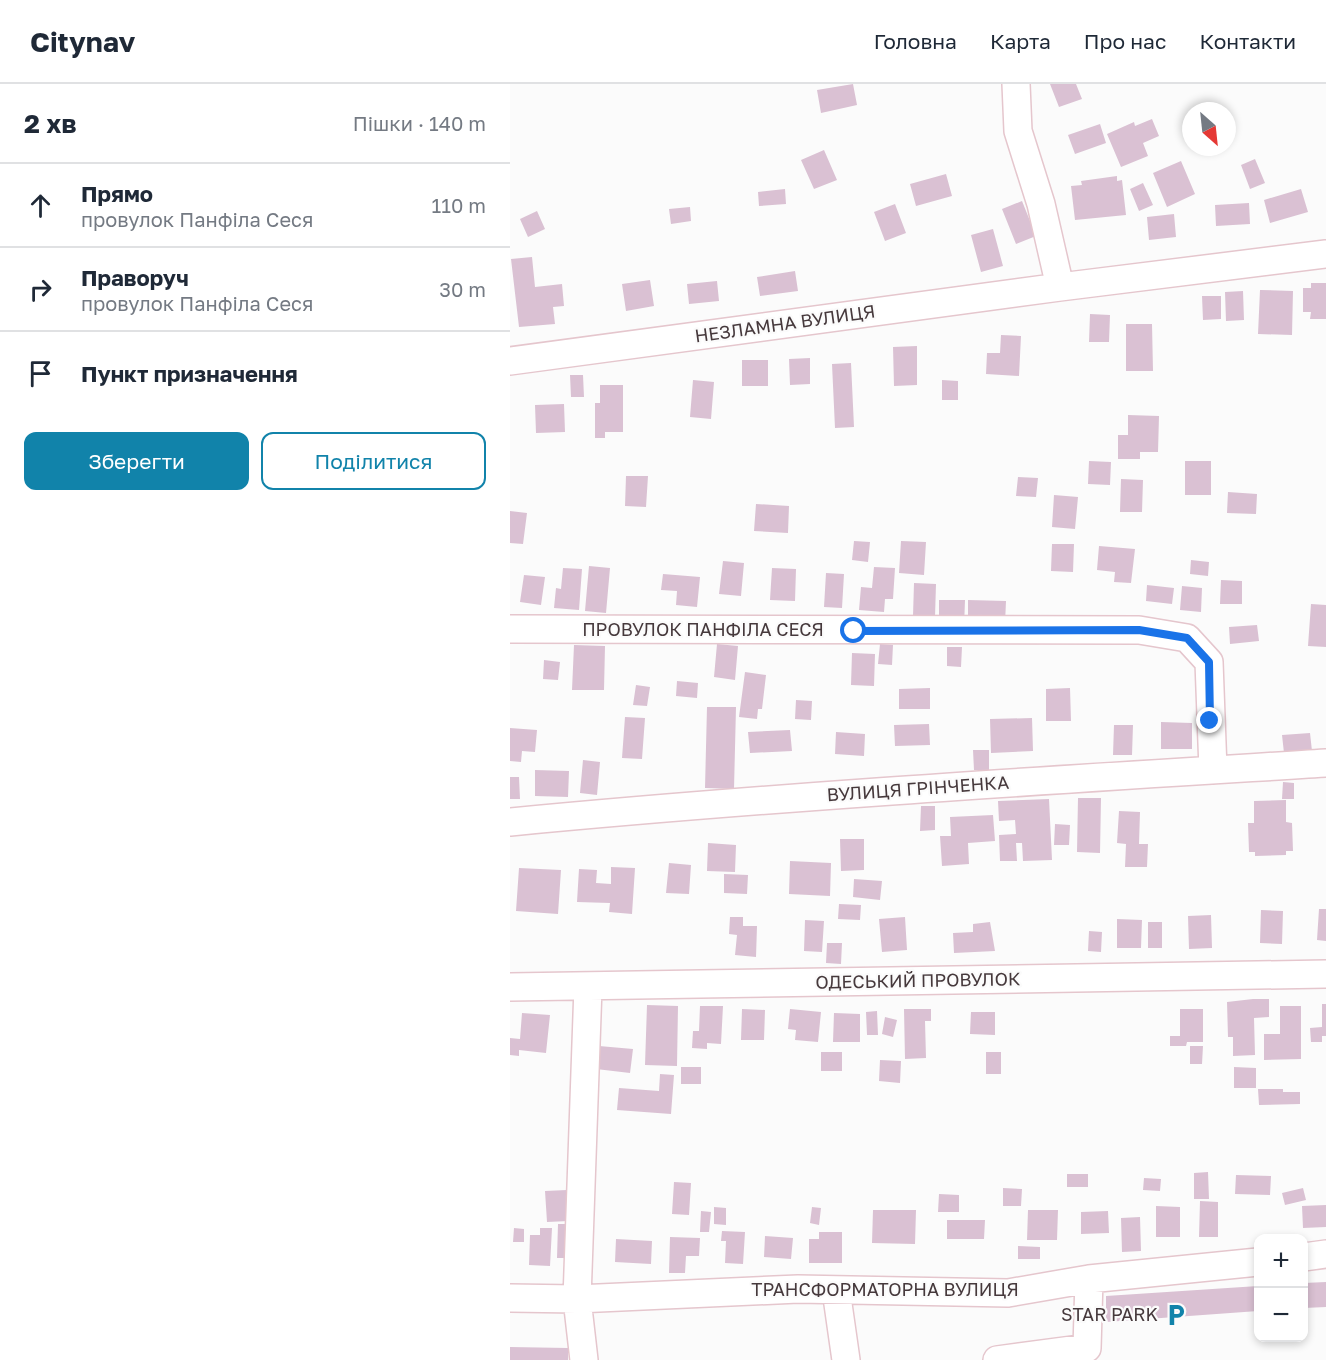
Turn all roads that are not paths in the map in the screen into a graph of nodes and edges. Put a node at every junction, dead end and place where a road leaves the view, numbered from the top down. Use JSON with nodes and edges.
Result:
{"nodes":[{"id":1,"x":1017,"y":84,"type":"edge"},
{"id":2,"x":1326,"y":254,"type":"edge"},
{"id":3,"x":1060,"y":287,"type":"junction"},
{"id":4,"x":510,"y":361,"type":"edge"},
{"id":5,"x":510,"y":629,"type":"edge"},
{"id":6,"x":1326,"y":763,"type":"edge"},
{"id":7,"x":1213,"y":770,"type":"junction"},
{"id":8,"x":510,"y":822,"type":"edge"},
{"id":9,"x":1326,"y":975,"type":"edge"},
{"id":10,"x":510,"y":987,"type":"edge"},
{"id":11,"x":588,"y":987,"type":"junction"},
{"id":12,"x":1326,"y":1254,"type":"edge"},
{"id":13,"x":1308,"y":1256,"type":"edge"},
{"id":14,"x":1254,"y":1262,"type":"edge"},
{"id":15,"x":1089,"y":1280,"type":"junction"},
{"id":16,"x":836,"y":1290,"type":"junction"},
{"id":17,"x":510,"y":1298,"type":"edge"},
{"id":18,"x":577,"y":1299,"type":"junction"},
{"id":19,"x":584,"y":1360,"type":"edge"},
{"id":20,"x":846,"y":1360,"type":"edge"},
{"id":21,"x":997,"y":1360,"type":"edge"}],
"edges":[{"from":1,"to":3,"type":"street"},
{"from":2,"to":3,"type":"street","name":"НЕЗЛАМНА ВУЛИЦЯ"},
{"from":3,"to":4,"type":"street","name":"НЕЗЛАМНА ВУЛИЦЯ"},
{"from":5,"to":7,"type":"street","name":"ПРОВУЛОК ПАНФІЛА СЕСЯ"},
{"from":6,"to":7,"type":"street","name":"ВУЛИЦЯ ГРІНЧЕНКА"},
{"from":7,"to":8,"type":"street","name":"ВУЛИЦЯ ГРІНЧЕНКА"},
{"from":9,"to":11,"type":"street","name":"ОДЕСЬКИЙ ПРОВУЛОК"},
{"from":10,"to":11,"type":"street","name":"ОДЕСЬКИЙ ПРОВУЛОК"},
{"from":11,"to":18,"type":"street"},
{"from":12,"to":13,"type":"street"},
{"from":14,"to":15,"type":"street","name":"ТРАНСФОРМАТОРНА ВУЛИЦЯ"},
{"from":15,"to":16,"type":"street","name":"ТРАНСФОРМАТОРНА ВУЛИЦЯ"},
{"from":15,"to":21,"type":"street"},
{"from":16,"to":18,"type":"street","name":"ТРАНСФОРМАТОРНА ВУЛИЦЯ"},
{"from":16,"to":20,"type":"street"},
{"from":17,"to":18,"type":"street","name":"ТРАНСФОРМАТОРНА ВУЛИЦЯ"},
{"from":18,"to":19,"type":"street"}]}
